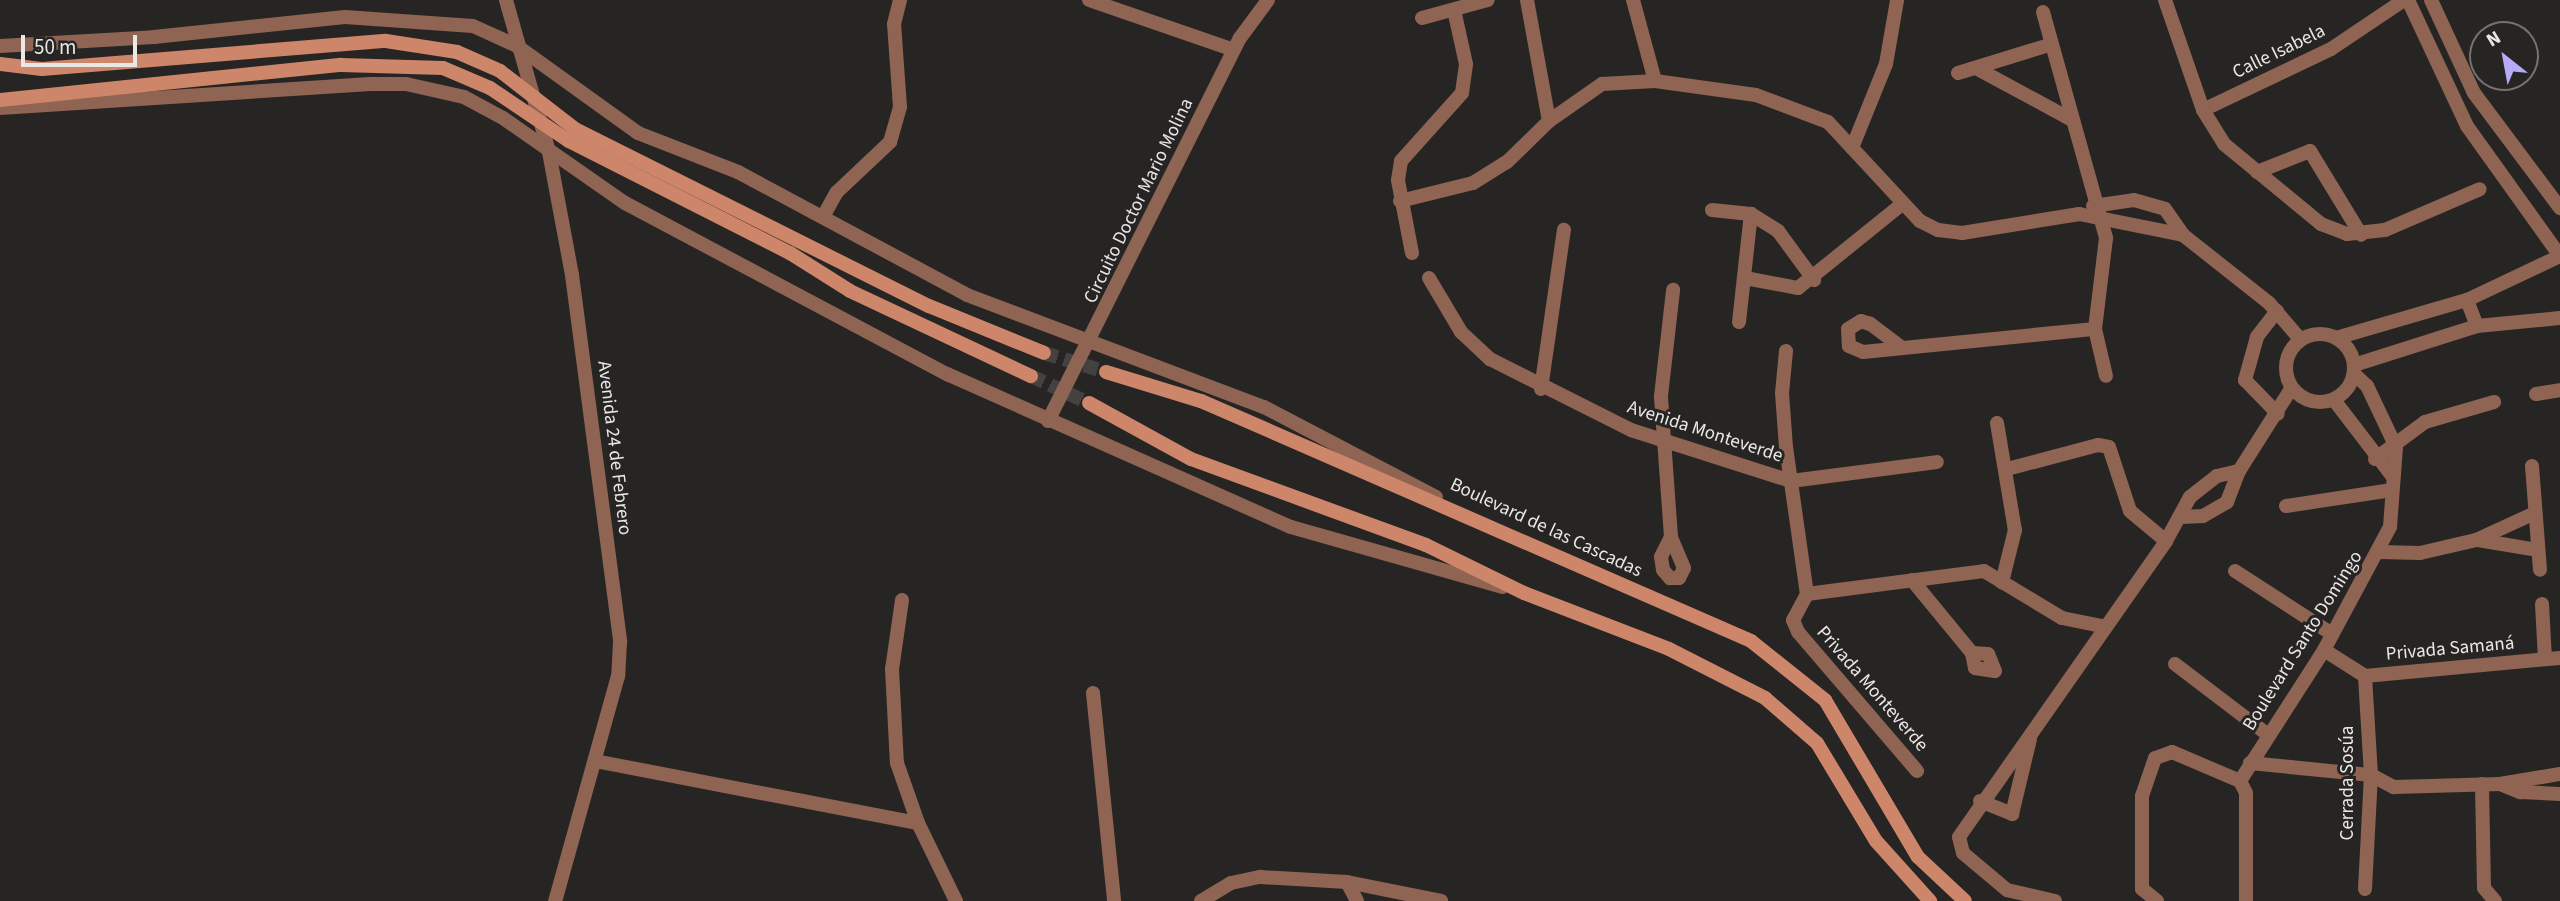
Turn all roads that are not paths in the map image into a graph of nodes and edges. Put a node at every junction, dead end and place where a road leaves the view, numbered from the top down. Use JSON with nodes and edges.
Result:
{"nodes":[{"id":1,"x":506,"y":0,"type":"edge"},
{"id":2,"x":900,"y":0,"type":"edge"},
{"id":3,"x":1089,"y":0,"type":"edge"},
{"id":4,"x":1268,"y":0,"type":"edge"},
{"id":5,"x":1489,"y":0,"type":"edge"},
{"id":6,"x":1527,"y":0,"type":"edge"},
{"id":7,"x":1633,"y":0,"type":"edge"},
{"id":8,"x":1898,"y":0,"type":"edge"},
{"id":9,"x":2165,"y":0,"type":"edge"},
{"id":10,"x":2406,"y":0,"type":"edge"},
{"id":11,"x":2431,"y":0,"type":"edge"},
{"id":12,"x":1454,"y":10,"type":"junction"},
{"id":13,"x":2043,"y":12,"type":"dead end"},
{"id":14,"x":1422,"y":18,"type":"dead end"},
{"id":15,"x":0,"y":46,"type":"edge"},
{"id":16,"x":517,"y":46,"type":"junction"},
{"id":17,"x":2049,"y":46,"type":"junction"},
{"id":18,"x":1234,"y":50,"type":"junction"},
{"id":19,"x":0,"y":64,"type":"edge"},
{"id":20,"x":1976,"y":68,"type":"junction"},
{"id":21,"x":1958,"y":73,"type":"dead end"},
{"id":22,"x":1655,"y":81,"type":"junction"},
{"id":23,"x":0,"y":100,"type":"edge"},
{"id":24,"x":0,"y":108,"type":"edge"},
{"id":25,"x":2203,"y":110,"type":"junction"},
{"id":26,"x":2072,"y":120,"type":"junction"},
{"id":27,"x":1549,"y":121,"type":"junction"},
{"id":28,"x":572,"y":135,"type":"junction"},
{"id":29,"x":1852,"y":148,"type":"junction"},
{"id":30,"x":550,"y":152,"type":"junction"},
{"id":31,"x":2257,"y":173,"type":"junction"},
{"id":32,"x":2536,"y":174,"type":"junction"},
{"id":33,"x":2513,"y":186,"type":"junction"},
{"id":34,"x":2480,"y":189,"type":"dead end"},
{"id":35,"x":1400,"y":201,"type":"junction"},
{"id":36,"x":2099,"y":202,"type":"junction"},
{"id":37,"x":1902,"y":204,"type":"junction"},
{"id":38,"x":2560,"y":208,"type":"edge"},
{"id":39,"x":1712,"y":210,"type":"dead end"},
{"id":40,"x":1751,"y":214,"type":"junction"},
{"id":41,"x":2079,"y":214,"type":"junction"},
{"id":42,"x":824,"y":215,"type":"junction"},
{"id":43,"x":2103,"y":219,"type":"junction"},
{"id":44,"x":1563,"y":230,"type":"dead end"},
{"id":45,"x":2183,"y":235,"type":"junction"},
{"id":46,"x":2361,"y":235,"type":"junction"},
{"id":47,"x":1412,"y":253,"type":"dead end"},
{"id":48,"x":2560,"y":256,"type":"edge"},
{"id":49,"x":1429,"y":278,"type":"dead end"},
{"id":50,"x":1745,"y":278,"type":"junction"},
{"id":51,"x":1814,"y":280,"type":"junction"},
{"id":52,"x":1673,"y":290,"type":"dead end"},
{"id":53,"x":2467,"y":300,"type":"junction"},
{"id":54,"x":2277,"y":311,"type":"junction"},
{"id":55,"x":2560,"y":318,"type":"edge"},
{"id":56,"x":1738,"y":322,"type":"dead end"},
{"id":57,"x":2477,"y":326,"type":"junction"},
{"id":58,"x":2095,"y":329,"type":"junction"},
{"id":59,"x":2336,"y":338,"type":"junction"},
{"id":60,"x":2301,"y":339,"type":"junction"},
{"id":61,"x":1091,"y":343,"type":"junction"},
{"id":62,"x":1901,"y":347,"type":"dead end"},
{"id":63,"x":1786,"y":351,"type":"dead end"},
{"id":64,"x":1044,"y":353,"type":"tunnel mouth"},
{"id":65,"x":2354,"y":369,"type":"junction"},
{"id":66,"x":1106,"y":372,"type":"tunnel mouth"},
{"id":67,"x":1031,"y":376,"type":"tunnel mouth"},
{"id":68,"x":2106,"y":376,"type":"dead end"},
{"id":69,"x":1541,"y":389,"type":"junction"},
{"id":70,"x":2291,"y":389,"type":"junction"},
{"id":71,"x":2560,"y":390,"type":"edge"},
{"id":72,"x":2536,"y":394,"type":"dead end"},
{"id":73,"x":2334,"y":400,"type":"junction"},
{"id":74,"x":2494,"y":402,"type":"dead end"},
{"id":75,"x":1089,"y":403,"type":"tunnel mouth"},
{"id":76,"x":2278,"y":414,"type":"junction"},
{"id":77,"x":1048,"y":421,"type":"junction"},
{"id":78,"x":1997,"y":423,"type":"dead end"},
{"id":79,"x":1665,"y":439,"type":"junction"},
{"id":80,"x":2396,"y":447,"type":"junction"},
{"id":81,"x":2375,"y":459,"type":"junction"},
{"id":82,"x":1937,"y":462,"type":"dead end"},
{"id":83,"x":2532,"y":466,"type":"dead end"},
{"id":84,"x":2007,"y":469,"type":"junction"},
{"id":85,"x":2239,"y":471,"type":"junction"},
{"id":86,"x":1791,"y":481,"type":"junction"},
{"id":87,"x":2393,"y":483,"type":"junction"},
{"id":88,"x":2286,"y":506,"type":"dead end"},
{"id":89,"x":2535,"y":513,"type":"junction"},
{"id":90,"x":2182,"y":517,"type":"junction"},
{"id":91,"x":1486,"y":525,"type":"junction"},
{"id":92,"x":1671,"y":537,"type":"dead end"},
{"id":93,"x":2476,"y":540,"type":"junction"},
{"id":94,"x":2166,"y":541,"type":"junction"},
{"id":95,"x":2538,"y":550,"type":"junction"},
{"id":96,"x":2380,"y":552,"type":"junction"},
{"id":97,"x":2235,"y":570,"type":"dead end"},
{"id":98,"x":2540,"y":570,"type":"dead end"},
{"id":99,"x":1912,"y":580,"type":"junction"},
{"id":100,"x":2002,"y":582,"type":"junction"},
{"id":101,"x":1524,"y":593,"type":"junction"},
{"id":102,"x":1807,"y":594,"type":"junction"},
{"id":103,"x":902,"y":600,"type":"dead end"},
{"id":104,"x":2542,"y":604,"type":"dead end"},
{"id":105,"x":2102,"y":626,"type":"junction"},
{"id":106,"x":2560,"y":630,"type":"edge"},
{"id":107,"x":2543,"y":632,"type":"junction"},
{"id":108,"x":2332,"y":634,"type":"junction"},
{"id":109,"x":2324,"y":649,"type":"junction"},
{"id":110,"x":1972,"y":653,"type":"dead end"},
{"id":111,"x":2560,"y":658,"type":"edge"},
{"id":112,"x":2545,"y":659,"type":"junction"},
{"id":113,"x":2175,"y":664,"type":"dead end"},
{"id":114,"x":2365,"y":676,"type":"junction"},
{"id":115,"x":1093,"y":693,"type":"dead end"},
{"id":116,"x":2032,"y":731,"type":"junction"},
{"id":117,"x":2267,"y":734,"type":"junction"},
{"id":118,"x":595,"y":761,"type":"junction"},
{"id":119,"x":2250,"y":763,"type":"junction"},
{"id":120,"x":1917,"y":771,"type":"dead end"},
{"id":121,"x":2560,"y":774,"type":"edge"},
{"id":122,"x":2371,"y":775,"type":"junction"},
{"id":123,"x":2240,"y":781,"type":"junction"},
{"id":124,"x":2482,"y":784,"type":"junction"},
{"id":125,"x":2500,"y":784,"type":"junction"},
{"id":126,"x":2560,"y":794,"type":"edge"},
{"id":127,"x":1980,"y":801,"type":"junction"},
{"id":128,"x":918,"y":823,"type":"junction"},
{"id":129,"x":1347,"y":882,"type":"junction"},
{"id":130,"x":2365,"y":889,"type":"dead end"},
{"id":131,"x":555,"y":901,"type":"edge"},
{"id":132,"x":956,"y":901,"type":"edge"},
{"id":133,"x":1114,"y":901,"type":"edge"},
{"id":134,"x":1200,"y":901,"type":"edge"},
{"id":135,"x":1357,"y":901,"type":"edge"},
{"id":136,"x":1441,"y":901,"type":"edge"},
{"id":137,"x":1930,"y":901,"type":"edge"},
{"id":138,"x":1965,"y":901,"type":"edge"},
{"id":139,"x":2055,"y":901,"type":"edge"},
{"id":140,"x":2157,"y":901,"type":"edge"},
{"id":141,"x":2245,"y":901,"type":"edge"},
{"id":142,"x":2495,"y":901,"type":"edge"}],
"edges":[{"from":1,"to":16,"type":"street","name":"Avenida 24 de Febrero"},
{"from":2,"to":42,"type":"street"},
{"from":3,"to":18,"type":"street"},
{"from":4,"to":18,"type":"street","name":"Circuito Doctor Mario Molina"},
{"from":5,"to":12,"type":"street"},
{"from":6,"to":27,"type":"street"},
{"from":7,"to":22,"type":"street"},
{"from":8,"to":29,"type":"street"},
{"from":9,"to":25,"type":"street"},
{"from":10,"to":25,"type":"street","name":"Calle Isabela"},
{"from":10,"to":33,"type":"street"},
{"from":11,"to":32,"type":"street"},
{"from":12,"to":14,"type":"street"},
{"from":12,"to":35,"type":"street"},
{"from":13,"to":17,"type":"street"},
{"from":15,"to":16,"type":"street","name":"Boulevard de las Cascadas"},
{"from":16,"to":30,"type":"street","name":"Avenida 24 de Febrero"},
{"from":16,"to":42,"type":"street","name":"Boulevard de las Cascadas"},
{"from":17,"to":20,"type":"street"},
{"from":17,"to":26,"type":"street"},
{"from":18,"to":61,"type":"street","name":"Circuito Doctor Mario Molina"},
{"from":19,"to":28,"type":"main road","bridge":true},
{"from":20,"to":21,"type":"street"},
{"from":20,"to":26,"type":"street"},
{"from":22,"to":27,"type":"street"},
{"from":22,"to":29,"type":"street"},
{"from":23,"to":28,"type":"main road","bridge":true},
{"from":24,"to":30,"type":"street"},
{"from":25,"to":31,"type":"street"},
{"from":26,"to":36,"type":"street"},
{"from":27,"to":35,"type":"street"},
{"from":28,"to":64,"type":"main road"},
{"from":28,"to":67,"type":"main road"},
{"from":29,"to":37,"type":"street"},
{"from":30,"to":77,"type":"street"},
{"from":30,"to":118,"type":"street","name":"Avenida 24 de Febrero"},
{"from":31,"to":46,"type":"street"},
{"from":31,"to":46,"type":"street"},
{"from":32,"to":33,"type":"street"},
{"from":32,"to":38,"type":"street"},
{"from":33,"to":48,"type":"street"},
{"from":34,"to":46,"type":"street"},
{"from":35,"to":47,"type":"street"},
{"from":36,"to":41,"type":"street"},
{"from":36,"to":43,"type":"street"},
{"from":36,"to":45,"type":"street"},
{"from":37,"to":41,"type":"street"},
{"from":37,"to":51,"type":"street"},
{"from":39,"to":40,"type":"street"},
{"from":40,"to":50,"type":"street"},
{"from":40,"to":51,"type":"street"},
{"from":41,"to":43,"type":"street"},
{"from":42,"to":61,"type":"street","name":"Boulevard de las Cascadas"},
{"from":43,"to":45,"type":"street"},
{"from":43,"to":58,"type":"street"},
{"from":44,"to":69,"type":"street"},
{"from":45,"to":54,"type":"street"},
{"from":48,"to":53,"type":"street"},
{"from":49,"to":69,"type":"street","name":"Avenida Monteverde"},
{"from":50,"to":51,"type":"street"},
{"from":50,"to":56,"type":"street"},
{"from":52,"to":79,"type":"street"},
{"from":53,"to":57,"type":"street"},
{"from":53,"to":59,"type":"street"},
{"from":54,"to":60,"type":"street"},
{"from":54,"to":76,"type":"street"},
{"from":55,"to":57,"type":"street"},
{"from":57,"to":65,"type":"street"},
{"from":58,"to":62,"type":"street"},
{"from":58,"to":68,"type":"street"},
{"from":59,"to":60,"type":"street"},
{"from":59,"to":65,"type":"street"},
{"from":60,"to":70,"type":"street"},
{"from":61,"to":77,"type":"street","name":"Circuito Doctor Mario Molina"},
{"from":61,"to":91,"type":"street","name":"Boulevard de las Cascadas"},
{"from":63,"to":86,"type":"street"},
{"from":65,"to":73,"type":"street"},
{"from":65,"to":80,"type":"street"},
{"from":66,"to":91,"type":"main road"},
{"from":69,"to":79,"type":"street","name":"Avenida Monteverde"},
{"from":70,"to":73,"type":"street"},
{"from":70,"to":76,"type":"street"},
{"from":71,"to":72,"type":"street"},
{"from":73,"to":81,"type":"street"},
{"from":74,"to":80,"type":"street"},
{"from":75,"to":101,"type":"main road"},
{"from":76,"to":85,"type":"street"},
{"from":77,"to":101,"type":"street"},
{"from":78,"to":84,"type":"street"},
{"from":79,"to":86,"type":"street","name":"Avenida Monteverde"},
{"from":79,"to":92,"type":"street"},
{"from":80,"to":81,"type":"street"},
{"from":80,"to":87,"type":"street","name":"Boulevard Santo Domingo"},
{"from":81,"to":87,"type":"street"},
{"from":82,"to":86,"type":"street"},
{"from":83,"to":89,"type":"street"},
{"from":84,"to":94,"type":"street"},
{"from":84,"to":100,"type":"street"},
{"from":85,"to":90,"type":"street"},
{"from":85,"to":90,"type":"street"},
{"from":86,"to":102,"type":"street","name":"Avenida Monteverde"},
{"from":87,"to":88,"type":"street"},
{"from":87,"to":96,"type":"street","name":"Boulevard Santo Domingo"},
{"from":89,"to":93,"type":"street"},
{"from":89,"to":95,"type":"street"},
{"from":90,"to":94,"type":"street"},
{"from":91,"to":138,"type":"main road","name":"Boulevard de las Cascadas"},
{"from":93,"to":95,"type":"street"},
{"from":93,"to":96,"type":"street"},
{"from":94,"to":105,"type":"street"},
{"from":95,"to":98,"type":"street"},
{"from":96,"to":108,"type":"street","name":"Boulevard Santo Domingo"},
{"from":97,"to":108,"type":"street"},
{"from":99,"to":100,"type":"street"},
{"from":99,"to":102,"type":"street"},
{"from":99,"to":110,"type":"street"},
{"from":100,"to":105,"type":"street"},
{"from":101,"to":137,"type":"main road"},
{"from":102,"to":120,"type":"street","name":"Privada Monteverde"},
{"from":103,"to":128,"type":"street"},
{"from":104,"to":107,"type":"street"},
{"from":105,"to":116,"type":"street"},
{"from":106,"to":107,"type":"street"},
{"from":107,"to":112,"type":"street"},
{"from":108,"to":109,"type":"street","name":"Boulevard Santo Domingo"},
{"from":109,"to":114,"type":"street","name":"Privada Samaná"},
{"from":109,"to":117,"type":"street","name":"Boulevard Santo Domingo"},
{"from":111,"to":112,"type":"street","name":"Privada Samaná"},
{"from":112,"to":114,"type":"street","name":"Privada Samaná"},
{"from":113,"to":117,"type":"street"},
{"from":114,"to":122,"type":"street","name":"Cerrada Sosúa"},
{"from":115,"to":133,"type":"street"},
{"from":116,"to":127,"type":"street"},
{"from":116,"to":127,"type":"street"},
{"from":117,"to":119,"type":"street","name":"Boulevard Santo Domingo"},
{"from":118,"to":128,"type":"street"},
{"from":118,"to":131,"type":"street","name":"Avenida 24 de Febrero"},
{"from":119,"to":122,"type":"street"},
{"from":119,"to":123,"type":"street","name":"Boulevard Santo Domingo"},
{"from":121,"to":125,"type":"street"},
{"from":122,"to":124,"type":"street"},
{"from":122,"to":130,"type":"street","name":"Cerrada Sosúa"},
{"from":123,"to":140,"type":"street"},
{"from":123,"to":141,"type":"street"},
{"from":124,"to":125,"type":"street"},
{"from":124,"to":142,"type":"street"},
{"from":125,"to":126,"type":"street"},
{"from":127,"to":139,"type":"street"},
{"from":128,"to":132,"type":"street"},
{"from":129,"to":134,"type":"street"},
{"from":129,"to":135,"type":"street"},
{"from":129,"to":136,"type":"street"}]}
